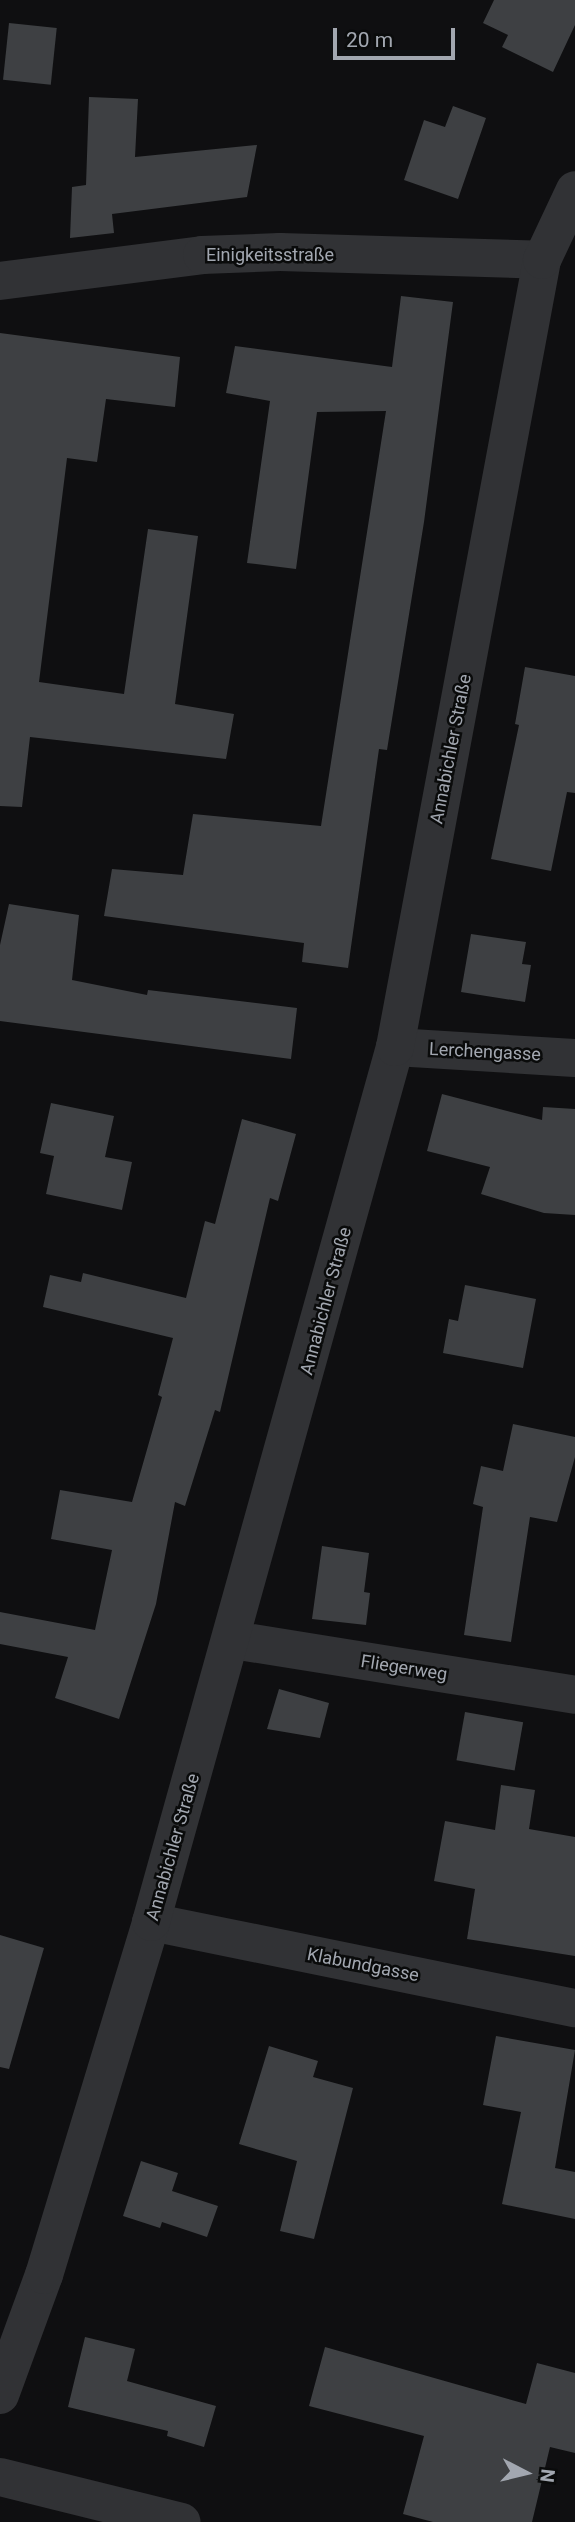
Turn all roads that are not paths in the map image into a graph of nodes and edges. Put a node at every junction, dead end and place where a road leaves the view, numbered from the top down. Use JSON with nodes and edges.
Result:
{"nodes":[{"id":1,"x":575,"y":190,"type":"edge"},
{"id":2,"x":542,"y":260,"type":"junction"},
{"id":3,"x":0,"y":281,"type":"edge"},
{"id":4,"x":396,"y":1047,"type":"junction"},
{"id":5,"x":575,"y":1058,"type":"edge"},
{"id":6,"x":233,"y":1640,"type":"junction"},
{"id":7,"x":575,"y":1695,"type":"edge"},
{"id":8,"x":151,"y":1922,"type":"junction"},
{"id":9,"x":575,"y":2008,"type":"edge"},
{"id":10,"x":0,"y":2395,"type":"edge"},
{"id":11,"x":0,"y":2477,"type":"edge"},
{"id":12,"x":182,"y":2522,"type":"edge"}],
"edges":[{"from":1,"to":2,"type":"street","name":"Annabichler Straße"},
{"from":2,"to":3,"type":"street","name":"Einigkeitsstraße"},
{"from":2,"to":4,"type":"street","name":"Annabichler Straße"},
{"from":4,"to":5,"type":"street","name":"Lerchengasse"},
{"from":4,"to":6,"type":"street","name":"Annabichler Straße"},
{"from":6,"to":7,"type":"street","name":"Fliegerweg"},
{"from":6,"to":8,"type":"street","name":"Annabichler Straße"},
{"from":8,"to":9,"type":"street","name":"Klabundgasse"},
{"from":8,"to":10,"type":"street","name":"Annabichler Straße"},
{"from":11,"to":12,"type":"street"}]}
